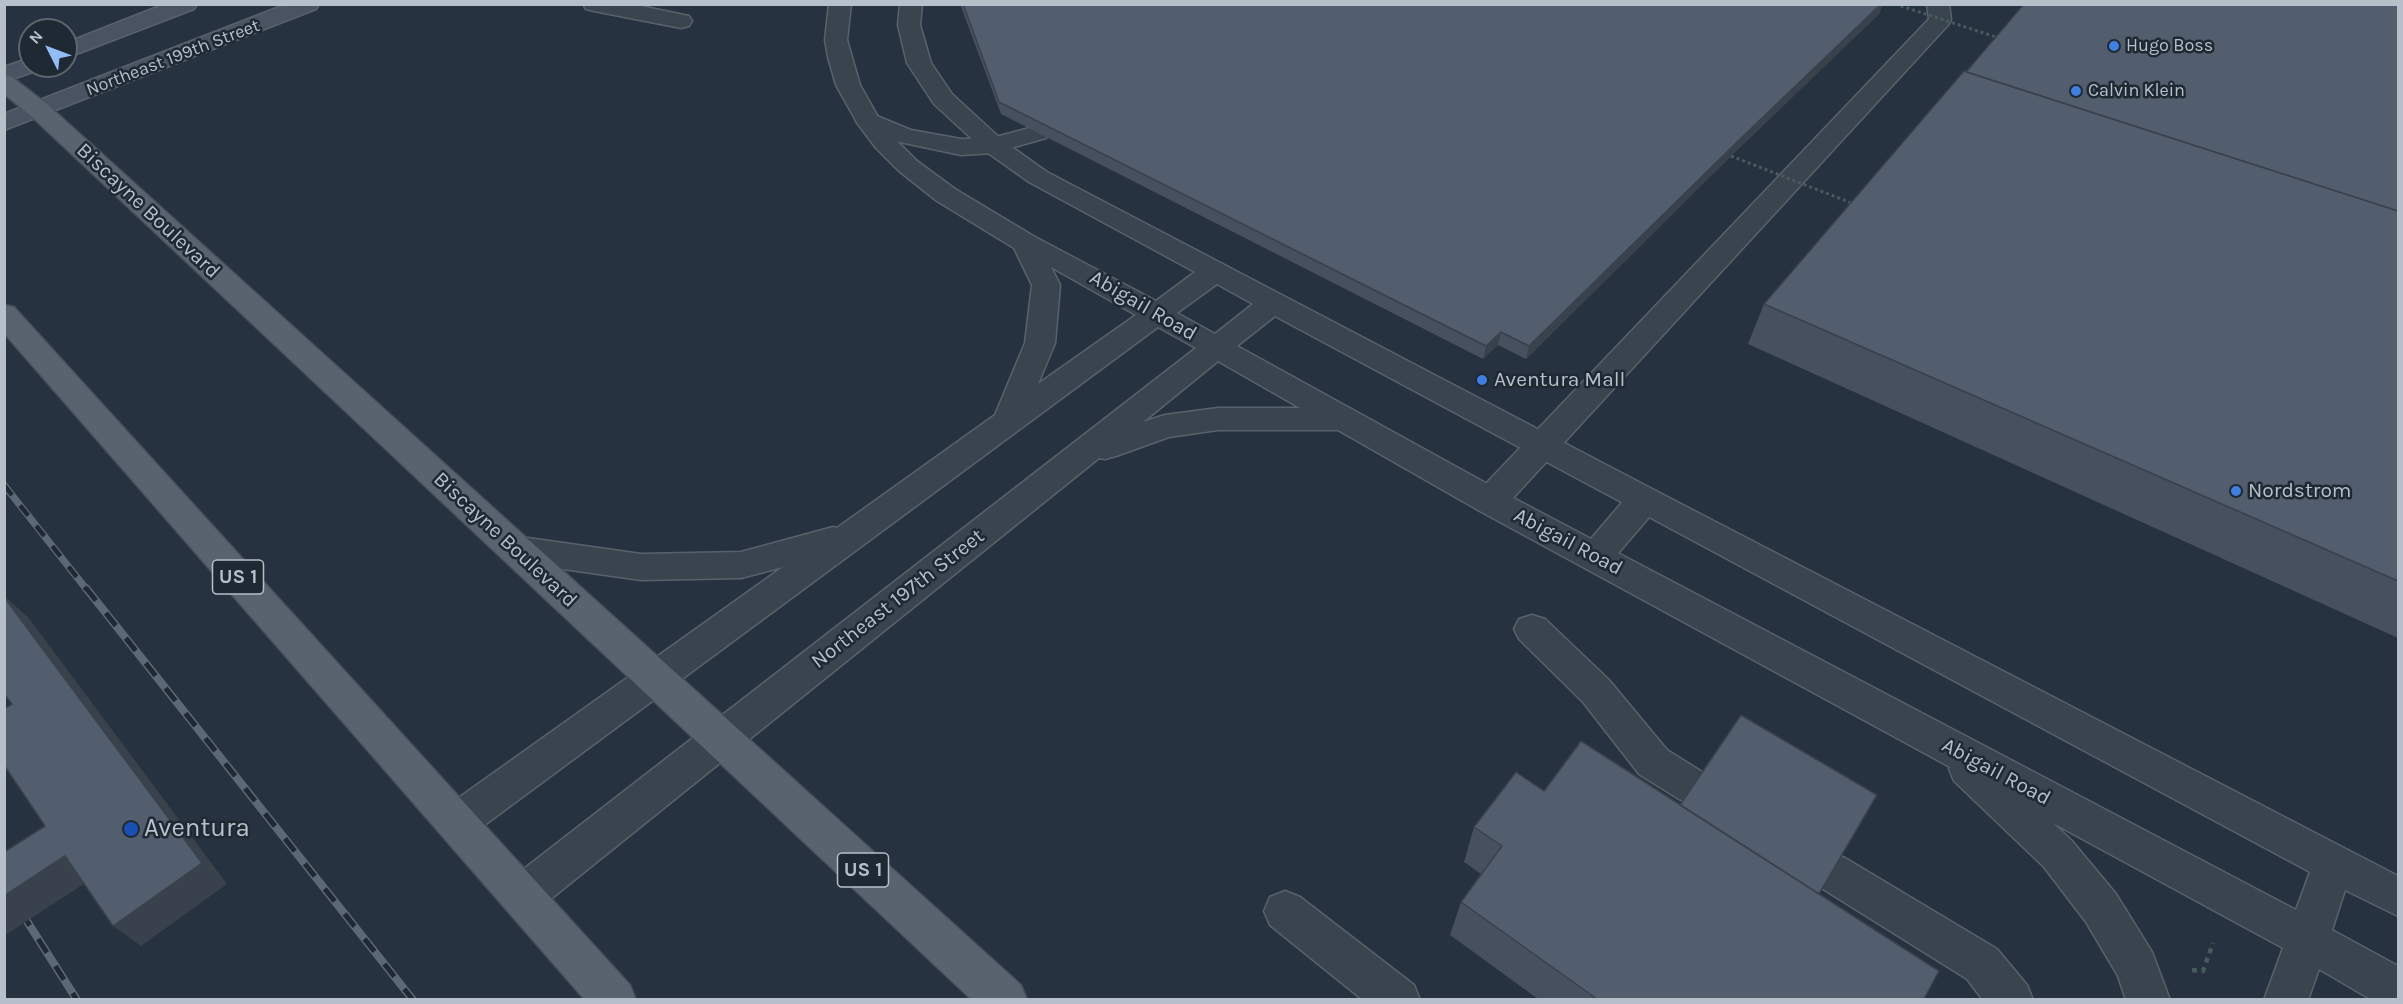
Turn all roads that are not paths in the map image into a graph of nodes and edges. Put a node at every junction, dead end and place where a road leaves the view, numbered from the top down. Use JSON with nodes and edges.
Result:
{"nodes":[{"id":1,"x":186,"y":4,"type":"edge"},
{"id":2,"x":308,"y":4,"type":"edge"},
{"id":3,"x":594,"y":4,"type":"edge"},
{"id":4,"x":840,"y":4,"type":"edge"},
{"id":5,"x":911,"y":4,"type":"edge"},
{"id":6,"x":1938,"y":4,"type":"edge"},
{"id":7,"x":681,"y":21,"type":"dead end"},
{"id":8,"x":78,"y":46,"type":"edge"},
{"id":9,"x":4,"y":82,"type":"edge"},
{"id":10,"x":39,"y":110,"type":"junction"},
{"id":11,"x":867,"y":119,"type":"junction"},
{"id":12,"x":4,"y":123,"type":"edge"},
{"id":13,"x":1037,"y":133,"type":"edge"},
{"id":14,"x":993,"y":145,"type":"junction"},
{"id":15,"x":1025,"y":243,"type":"junction"},
{"id":16,"x":1216,"y":271,"type":"junction"},
{"id":17,"x":1274,"y":302,"type":"junction"},
{"id":18,"x":4,"y":314,"type":"edge"},
{"id":19,"x":1156,"y":315,"type":"junction"},
{"id":20,"x":1216,"y":348,"type":"junction"},
{"id":21,"x":1343,"y":419,"type":"junction"},
{"id":22,"x":1008,"y":422,"type":"junction"},
{"id":23,"x":1542,"y":446,"type":"junction"},
{"id":24,"x":1066,"y":467,"type":"junction"},
{"id":25,"x":1644,"y":500,"type":"junction"},
{"id":26,"x":1490,"y":501,"type":"junction"},
{"id":27,"x":852,"y":535,"type":"junction"},
{"id":28,"x":514,"y":549,"type":"junction"},
{"id":29,"x":1595,"y":557,"type":"junction"},
{"id":30,"x":1532,"y":629,"type":"dead end"},
{"id":31,"x":654,"y":678,"type":"junction"},
{"id":32,"x":721,"y":740,"type":"junction"},
{"id":33,"x":1936,"y":740,"type":"junction"},
{"id":34,"x":1693,"y":787,"type":"edge"},
{"id":35,"x":457,"y":822,"type":"junction"},
{"id":36,"x":2334,"y":863,"type":"junction"},
{"id":37,"x":1830,"y":872,"type":"edge"},
{"id":38,"x":522,"y":896,"type":"junction"},
{"id":39,"x":2398,"y":897,"type":"edge"},
{"id":40,"x":1285,"y":911,"type":"dead end"},
{"id":41,"x":2306,"y":938,"type":"junction"},
{"id":42,"x":2398,"y":990,"type":"edge"},
{"id":43,"x":614,"y":999,"type":"edge"},
{"id":44,"x":1005,"y":999,"type":"edge"},
{"id":45,"x":1398,"y":999,"type":"edge"},
{"id":46,"x":2011,"y":999,"type":"edge"},
{"id":47,"x":2148,"y":999,"type":"edge"},
{"id":48,"x":2286,"y":999,"type":"edge"}],
"edges":[{"from":1,"to":8,"type":"street"},
{"from":2,"to":10,"type":"street","name":"Northeast 199th Street"},
{"from":3,"to":7,"type":"street"},
{"from":4,"to":11,"type":"street","name":"Abigail Road"},
{"from":5,"to":14,"type":"street"},
{"from":6,"to":23,"type":"street"},
{"from":9,"to":10,"type":"main road","name":"Biscayne Boulevard","number":"US 1"},
{"from":10,"to":12,"type":"street","name":"Northeast 199th Street"},
{"from":10,"to":28,"type":"main road","name":"Biscayne Boulevard","number":"US 1"},
{"from":11,"to":14,"type":"street"},
{"from":11,"to":15,"type":"street","name":"Abigail Road"},
{"from":13,"to":14,"type":"street"},
{"from":14,"to":16,"type":"street"},
{"from":15,"to":19,"type":"street","name":"Abigail Road"},
{"from":15,"to":22,"type":"street"},
{"from":16,"to":17,"type":"street"},
{"from":16,"to":19,"type":"street"},
{"from":17,"to":20,"type":"street","name":"Northeast 197th Street"},
{"from":17,"to":23,"type":"street"},
{"from":18,"to":35,"type":"main road","number":"US 1"},
{"from":19,"to":20,"type":"street","name":"Abigail Road"},
{"from":19,"to":22,"type":"street"},
{"from":20,"to":21,"type":"street","name":"Abigail Road"},
{"from":20,"to":24,"type":"street","name":"Northeast 197th Street"},
{"from":21,"to":24,"type":"street"},
{"from":21,"to":26,"type":"street","name":"Abigail Road"},
{"from":22,"to":27,"type":"street"},
{"from":23,"to":25,"type":"street"},
{"from":23,"to":26,"type":"street"},
{"from":24,"to":32,"type":"street","name":"Northeast 197th Street"},
{"from":25,"to":29,"type":"street"},
{"from":25,"to":36,"type":"street"},
{"from":26,"to":29,"type":"street","name":"Abigail Road"},
{"from":27,"to":28,"type":"street"},
{"from":27,"to":31,"type":"street"},
{"from":28,"to":31,"type":"main road","name":"Biscayne Boulevard","number":"US 1"},
{"from":29,"to":33,"type":"street","name":"Abigail Road"},
{"from":30,"to":34,"type":"street"},
{"from":31,"to":32,"type":"main road","name":"Biscayne Boulevard","number":"US 1"},
{"from":31,"to":35,"type":"street"},
{"from":32,"to":38,"type":"street","name":"Northeast 197th Street"},
{"from":32,"to":44,"type":"main road","name":"Biscayne Boulevard","number":"US 1"},
{"from":33,"to":41,"type":"street","name":"Abigail Road"},
{"from":33,"to":47,"type":"street"},
{"from":35,"to":38,"type":"main road","number":"US 1"},
{"from":36,"to":39,"type":"street"},
{"from":36,"to":41,"type":"street"},
{"from":37,"to":46,"type":"street"},
{"from":38,"to":43,"type":"main road","number":"US 1"},
{"from":40,"to":45,"type":"street"},
{"from":41,"to":42,"type":"street","name":"Abigail Road"},
{"from":41,"to":48,"type":"street"}]}
